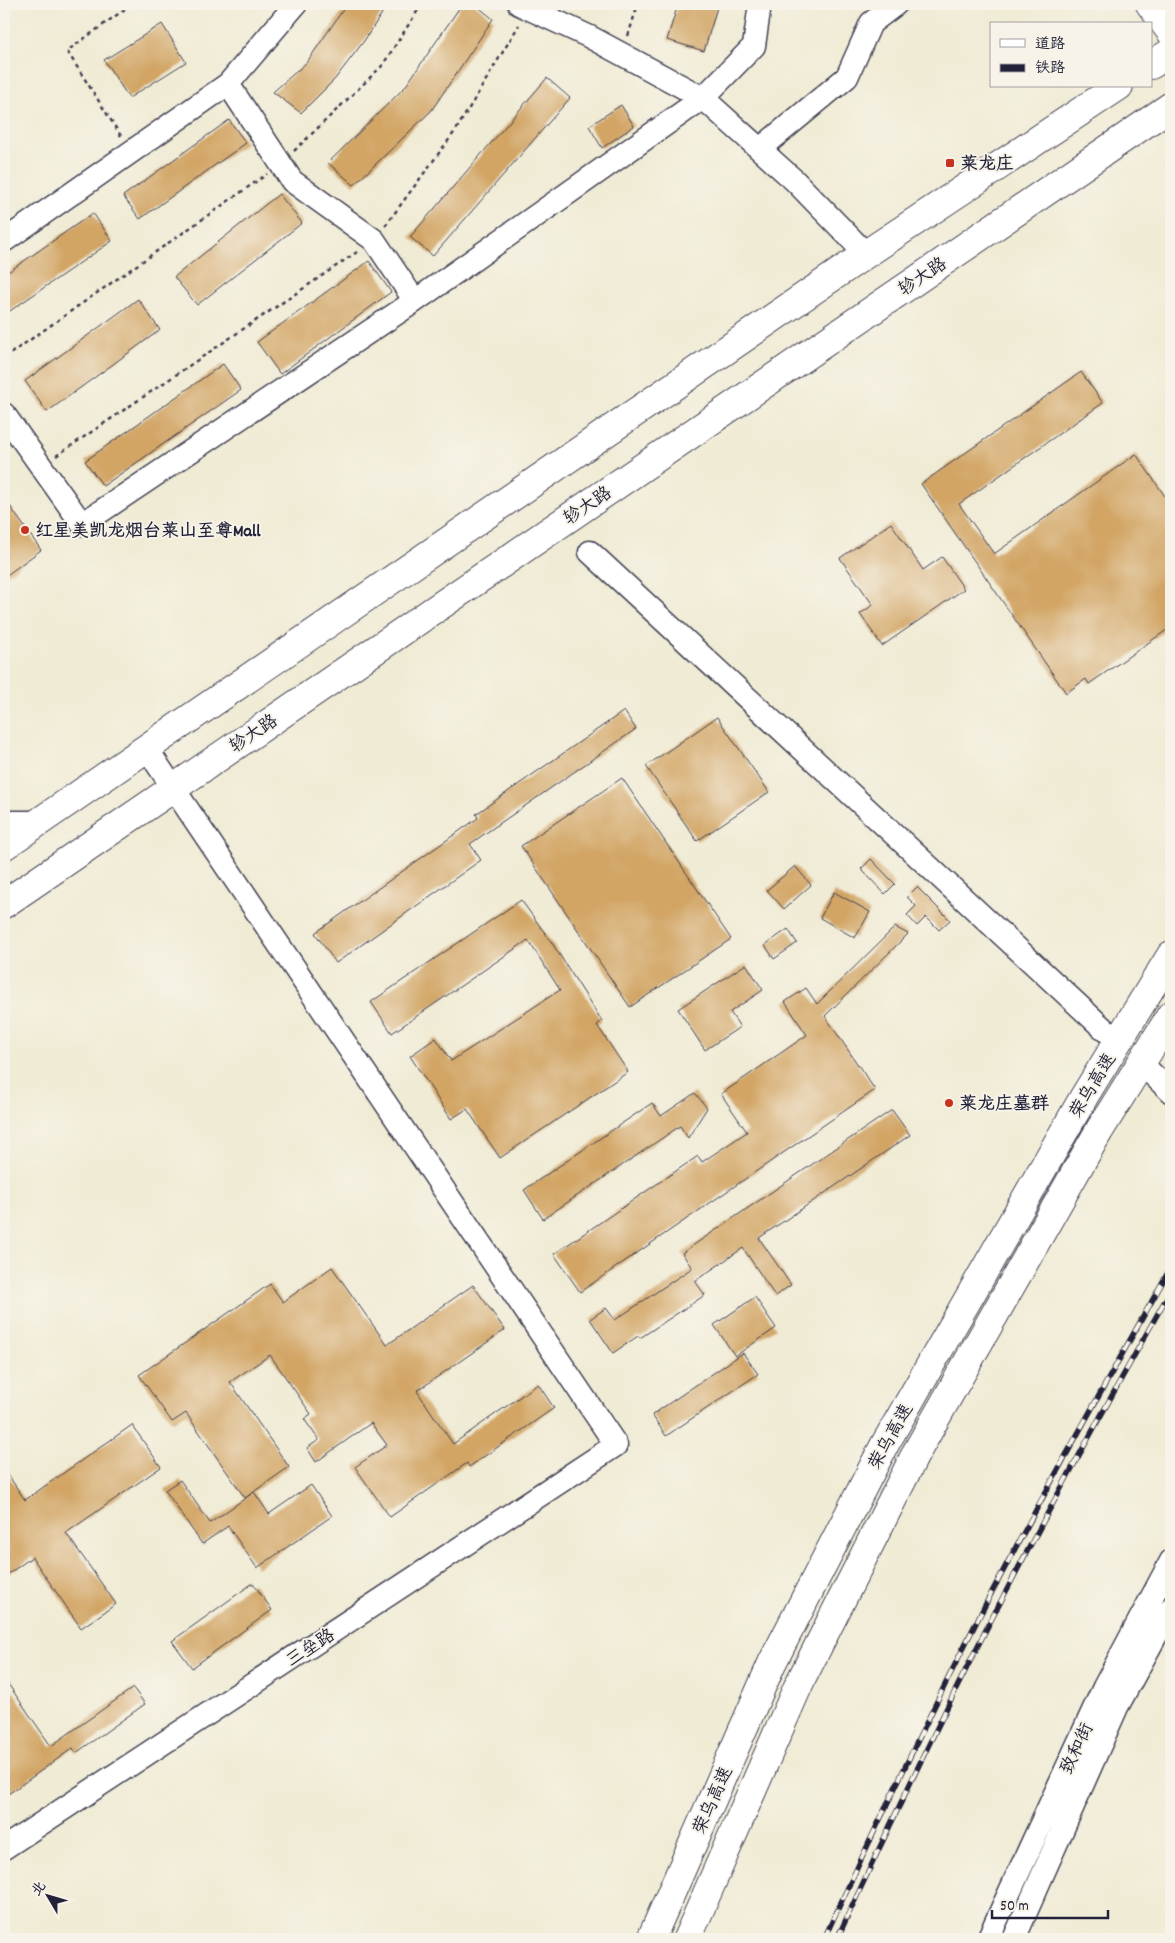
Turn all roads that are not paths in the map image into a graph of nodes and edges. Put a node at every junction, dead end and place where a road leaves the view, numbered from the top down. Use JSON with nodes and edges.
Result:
{"nodes":[{"id":1,"x":296,"y":4,"type":"edge"},
{"id":2,"x":760,"y":4,"type":"edge"},
{"id":3,"x":896,"y":4,"type":"edge"},
{"id":4,"x":1150,"y":4,"type":"edge"},
{"id":5,"x":524,"y":6,"type":"edge"},
{"id":6,"x":1171,"y":32,"type":"edge"},
{"id":7,"x":1171,"y":52,"type":"edge"},
{"id":8,"x":1152,"y":64,"type":"edge"},
{"id":9,"x":228,"y":84,"type":"junction"},
{"id":10,"x":1116,"y":88,"type":"edge"},
{"id":11,"x":703,"y":98,"type":"junction"},
{"id":12,"x":1171,"y":106,"type":"edge"},
{"id":13,"x":1171,"y":124,"type":"edge"},
{"id":14,"x":1119,"y":142,"type":"junction"},
{"id":15,"x":760,"y":149,"type":"junction"},
{"id":16,"x":4,"y":241,"type":"edge"},
{"id":17,"x":866,"y":254,"type":"junction"},
{"id":18,"x":415,"y":301,"type":"junction"},
{"id":19,"x":4,"y":414,"type":"edge"},
{"id":20,"x":590,"y":552,"type":"dead end"},
{"id":21,"x":147,"y":749,"type":"junction"},
{"id":22,"x":173,"y":788,"type":"junction"},
{"id":23,"x":4,"y":822,"type":"edge"},
{"id":24,"x":40,"y":822,"type":"junction"},
{"id":25,"x":4,"y":846,"type":"edge"},
{"id":26,"x":4,"y":904,"type":"edge"},
{"id":27,"x":1171,"y":956,"type":"edge"},
{"id":28,"x":1171,"y":1014,"type":"edge"},
{"id":29,"x":1106,"y":1031,"type":"dead end"},
{"id":30,"x":1148,"y":1070,"type":"dead end"},
{"id":31,"x":1171,"y":1092,"type":"edge"},
{"id":32,"x":1171,"y":1561,"type":"edge"},
{"id":33,"x":1171,"y":1608,"type":"edge"},
{"id":34,"x":4,"y":1848,"type":"edge"},
{"id":35,"x":651,"y":1939,"type":"edge"},
{"id":36,"x":687,"y":1939,"type":"edge"},
{"id":37,"x":988,"y":1939,"type":"edge"},
{"id":38,"x":1014,"y":1939,"type":"edge"}],
"edges":[{"from":1,"to":9,"type":"street"},
{"from":2,"to":11,"type":"street"},
{"from":3,"to":15,"type":"street"},
{"from":4,"to":6,"type":"main road"},
{"from":5,"to":11,"type":"street"},
{"from":7,"to":8,"type":"main road"},
{"from":9,"to":16,"type":"street"},
{"from":9,"to":18,"type":"street"},
{"from":10,"to":17,"type":"main road"},
{"from":11,"to":15,"type":"street"},
{"from":11,"to":18,"type":"street"},
{"from":12,"to":14,"type":"main road","name":"轸大路"},
{"from":13,"to":14,"type":"main road"},
{"from":14,"to":22,"type":"main road","name":"轸大路"},
{"from":15,"to":17,"type":"street"},
{"from":17,"to":21,"type":"main road"},
{"from":18,"to":19,"type":"street"},
{"from":20,"to":29,"type":"street"},
{"from":21,"to":22,"type":"street"},
{"from":21,"to":24,"type":"main road"},
{"from":22,"to":26,"type":"main road","name":"轸大路"},
{"from":22,"to":34,"type":"street","name":"三垒路"},
{"from":23,"to":24,"type":"street"},
{"from":24,"to":25,"type":"main road"},
{"from":27,"to":35,"type":"main road","name":"荣乌高速"},
{"from":28,"to":36,"type":"main road","name":"荣乌高速"},
{"from":30,"to":31,"type":"street"},
{"from":32,"to":37,"type":"street","name":"致和街"},
{"from":33,"to":38,"type":"street","name":"致和街"}]}
